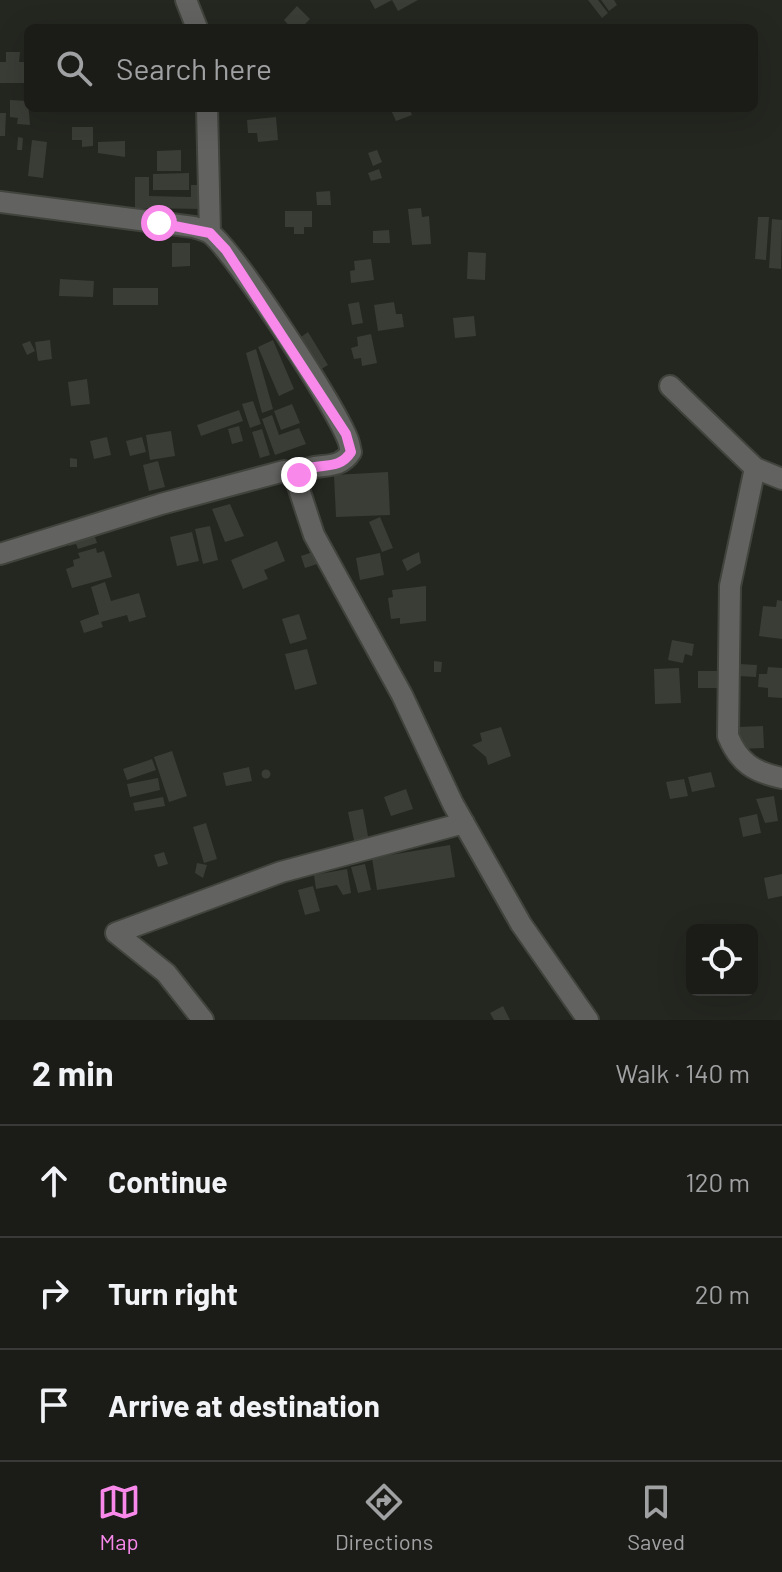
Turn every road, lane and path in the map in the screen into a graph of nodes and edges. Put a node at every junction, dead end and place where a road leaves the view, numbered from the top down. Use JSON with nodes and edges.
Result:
{"nodes":[{"id":1,"x":186,"y":0,"type":"edge"},
{"id":2,"x":195,"y":24,"type":"edge"},
{"id":3,"x":207,"y":112,"type":"edge"},
{"id":4,"x":0,"y":202,"type":"edge"},
{"id":5,"x":210,"y":233,"type":"junction"},
{"id":6,"x":670,"y":386,"type":"dead end"},
{"id":7,"x":755,"y":468,"type":"junction"},
{"id":8,"x":297,"y":479,"type":"junction"},
{"id":9,"x":782,"y":479,"type":"edge"},
{"id":10,"x":0,"y":554,"type":"edge"},
{"id":11,"x":782,"y":778,"type":"edge"},
{"id":12,"x":464,"y":823,"type":"junction"},
{"id":13,"x":203,"y":1020,"type":"edge"},
{"id":14,"x":588,"y":1020,"type":"edge"}],
"edges":[{"from":1,"to":2,"type":"street"},
{"from":3,"to":5,"type":"street"},
{"from":4,"to":5,"type":"street"},
{"from":5,"to":8,"type":"street"},
{"from":6,"to":7,"type":"street"},
{"from":7,"to":9,"type":"street"},
{"from":7,"to":11,"type":"street"},
{"from":8,"to":10,"type":"street"},
{"from":8,"to":12,"type":"street"},
{"from":12,"to":13,"type":"street"},
{"from":12,"to":14,"type":"street"}]}
